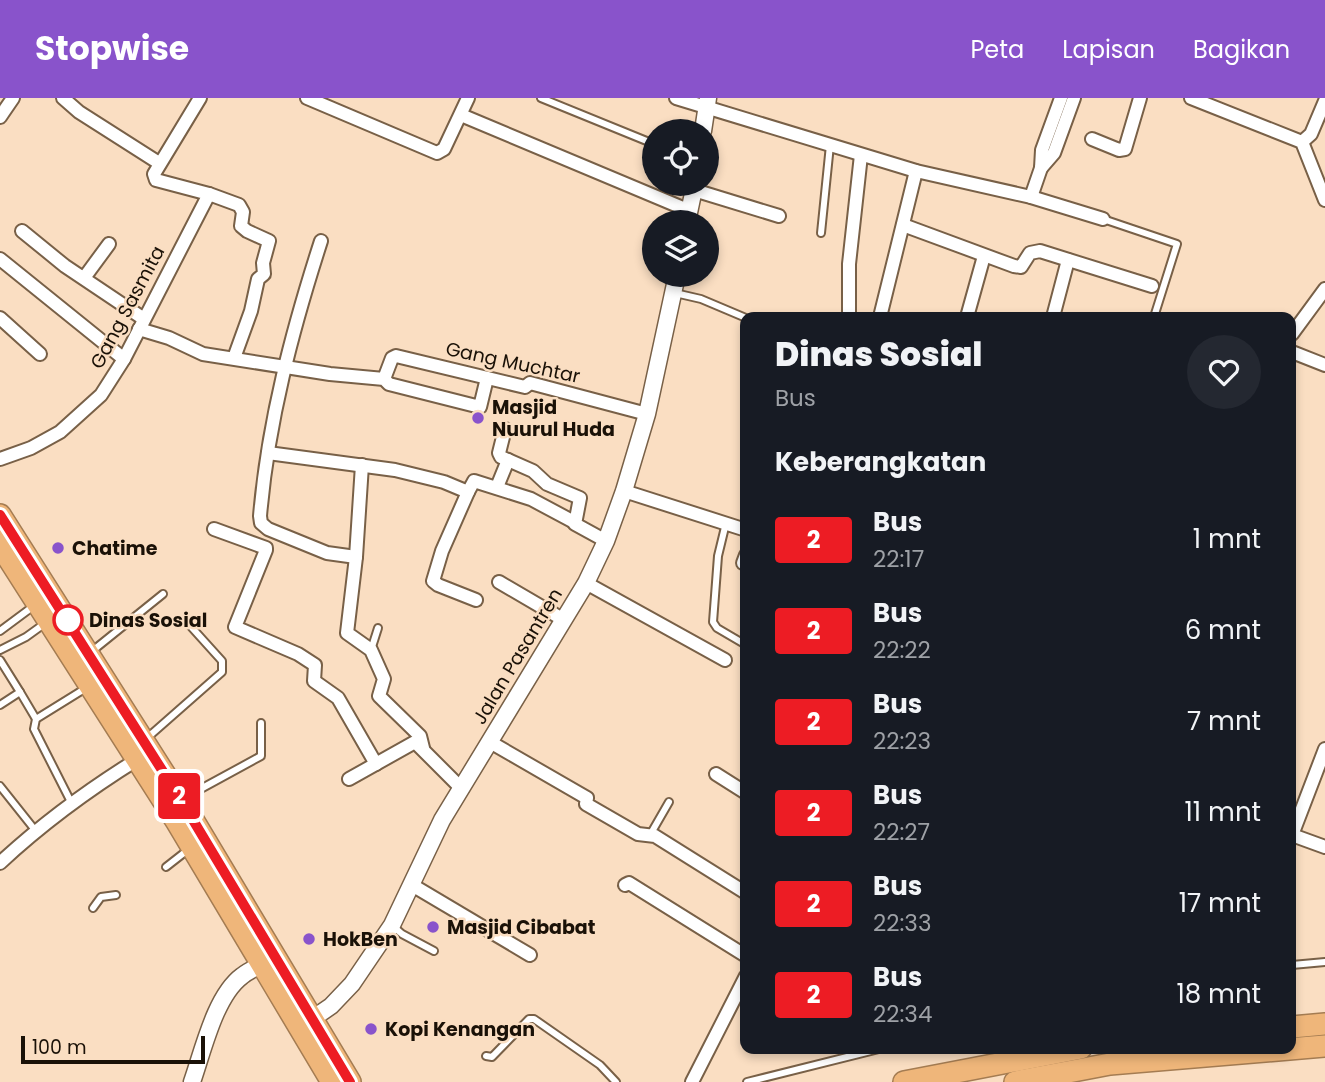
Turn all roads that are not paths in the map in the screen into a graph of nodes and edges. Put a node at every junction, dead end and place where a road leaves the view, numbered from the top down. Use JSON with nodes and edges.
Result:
{"nodes":[{"id":1,"x":13,"y":98,"type":"edge"},
{"id":2,"x":63,"y":98,"type":"edge"},
{"id":3,"x":200,"y":98,"type":"edge"},
{"id":4,"x":307,"y":98,"type":"edge"},
{"id":5,"x":468,"y":98,"type":"edge"},
{"id":6,"x":541,"y":98,"type":"edge"},
{"id":7,"x":676,"y":98,"type":"edge"},
{"id":8,"x":1061,"y":98,"type":"edge"},
{"id":9,"x":1074,"y":98,"type":"edge"},
{"id":10,"x":1140,"y":98,"type":"edge"},
{"id":11,"x":1191,"y":98,"type":"edge"},
{"id":12,"x":1325,"y":101,"type":"edge"},
{"id":13,"x":334,"y":103,"type":"edge"},
{"id":14,"x":708,"y":103,"type":"edge"},
{"id":15,"x":461,"y":115,"type":"junction"},
{"id":16,"x":0,"y":117,"type":"edge"},
{"id":17,"x":642,"y":139,"type":"edge"},
{"id":18,"x":1091,"y":139,"type":"dead end"},
{"id":19,"x":1302,"y":142,"type":"junction"},
{"id":20,"x":830,"y":145,"type":"junction"},
{"id":21,"x":861,"y":155,"type":"junction"},
{"id":22,"x":159,"y":163,"type":"junction"},
{"id":23,"x":1041,"y":168,"type":"junction"},
{"id":24,"x":916,"y":171,"type":"junction"},
{"id":25,"x":209,"y":194,"type":"junction"},
{"id":26,"x":719,"y":196,"type":"edge"},
{"id":27,"x":1031,"y":197,"type":"junction"},
{"id":28,"x":1325,"y":200,"type":"edge"},
{"id":29,"x":673,"y":210,"type":"edge"},
{"id":30,"x":779,"y":216,"type":"dead end"},
{"id":31,"x":1103,"y":219,"type":"joint"},
{"id":32,"x":904,"y":225,"type":"junction"},
{"id":33,"x":22,"y":231,"type":"dead end"},
{"id":34,"x":821,"y":233,"type":"dead end"},
{"id":35,"x":321,"y":241,"type":"dead end"},
{"id":36,"x":109,"y":244,"type":"dead end"},
{"id":37,"x":984,"y":256,"type":"junction"},
{"id":38,"x":0,"y":259,"type":"edge"},
{"id":39,"x":1068,"y":260,"type":"junction"},
{"id":40,"x":84,"y":278,"type":"junction"},
{"id":41,"x":1152,"y":286,"type":"dead end"},
{"id":42,"x":674,"y":287,"type":"edge"},
{"id":43,"x":1324,"y":291,"type":"edge"},
{"id":44,"x":673,"y":293,"type":"junction"},
{"id":45,"x":849,"y":312,"type":"edge"},
{"id":46,"x":881,"y":312,"type":"edge"},
{"id":47,"x":968,"y":312,"type":"edge"},
{"id":48,"x":1054,"y":312,"type":"edge"},
{"id":49,"x":1156,"y":312,"type":"edge"},
{"id":50,"x":740,"y":316,"type":"edge"},
{"id":51,"x":0,"y":318,"type":"edge"},
{"id":52,"x":141,"y":324,"type":"junction"},
{"id":53,"x":1296,"y":329,"type":"edge"},
{"id":54,"x":40,"y":354,"type":"dead end"},
{"id":55,"x":1296,"y":354,"type":"edge"},
{"id":56,"x":234,"y":358,"type":"junction"},
{"id":57,"x":124,"y":359,"type":"junction"},
{"id":58,"x":1325,"y":365,"type":"edge"},
{"id":59,"x":284,"y":367,"type":"junction"},
{"id":60,"x":487,"y":378,"type":"junction"},
{"id":61,"x":384,"y":379,"type":"junction"},
{"id":62,"x":647,"y":414,"type":"junction"},
{"id":63,"x":505,"y":429,"type":"dead end"},
{"id":64,"x":268,"y":453,"type":"junction"},
{"id":65,"x":0,"y":459,"type":"edge"},
{"id":66,"x":508,"y":460,"type":"junction"},
{"id":67,"x":362,"y":465,"type":"junction"},
{"id":68,"x":497,"y":487,"type":"junction"},
{"id":69,"x":624,"y":491,"type":"junction"},
{"id":70,"x":468,"y":492,"type":"junction"},
{"id":71,"x":0,"y":515,"type":"edge"},
{"id":72,"x":574,"y":522,"type":"junction"},
{"id":73,"x":726,"y":523,"type":"junction"},
{"id":74,"x":740,"y":528,"type":"edge"},
{"id":75,"x":215,"y":529,"type":"dead end"},
{"id":76,"x":606,"y":541,"type":"junction"},
{"id":77,"x":7,"y":551,"type":"edge"},
{"id":78,"x":356,"y":557,"type":"junction"},
{"id":79,"x":499,"y":582,"type":"dead end"},
{"id":80,"x":586,"y":583,"type":"junction"},
{"id":81,"x":163,"y":594,"type":"dead end"},
{"id":82,"x":43,"y":596,"type":"junction"},
{"id":83,"x":476,"y":600,"type":"dead end"},
{"id":84,"x":185,"y":620,"type":"dead end"},
{"id":85,"x":564,"y":620,"type":"junction"},
{"id":86,"x":378,"y":628,"type":"dead end"},
{"id":87,"x":0,"y":631,"type":"edge"},
{"id":88,"x":740,"y":641,"type":"edge"},
{"id":89,"x":0,"y":650,"type":"edge"},
{"id":90,"x":371,"y":650,"type":"junction"},
{"id":91,"x":90,"y":653,"type":"junction"},
{"id":92,"x":0,"y":660,"type":"edge"},
{"id":93,"x":725,"y":660,"type":"dead end"},
{"id":94,"x":91,"y":685,"type":"junction"},
{"id":95,"x":20,"y":692,"type":"junction"},
{"id":96,"x":0,"y":705,"type":"edge"},
{"id":97,"x":36,"y":719,"type":"junction"},
{"id":98,"x":261,"y":723,"type":"dead end"},
{"id":99,"x":490,"y":742,"type":"junction"},
{"id":100,"x":423,"y":748,"type":"junction"},
{"id":101,"x":1325,"y":749,"type":"edge"},
{"id":102,"x":141,"y":750,"type":"junction"},
{"id":103,"x":376,"y":764,"type":"junction"},
{"id":104,"x":716,"y":774,"type":"dead end"},
{"id":105,"x":349,"y":779,"type":"dead end"},
{"id":106,"x":0,"y":786,"type":"edge"},
{"id":107,"x":462,"y":789,"type":"junction"},
{"id":108,"x":740,"y":789,"type":"edge"},
{"id":109,"x":181,"y":800,"type":"junction"},
{"id":110,"x":71,"y":802,"type":"junction"},
{"id":111,"x":669,"y":802,"type":"dead end"},
{"id":112,"x":1296,"y":825,"type":"edge"},
{"id":113,"x":35,"y":830,"type":"junction"},
{"id":114,"x":650,"y":835,"type":"junction"},
{"id":115,"x":1296,"y":836,"type":"edge"},
{"id":116,"x":192,"y":847,"type":"junction"},
{"id":117,"x":1325,"y":847,"type":"edge"},
{"id":118,"x":0,"y":863,"type":"edge"},
{"id":119,"x":166,"y":867,"type":"dead end"},
{"id":120,"x":412,"y":885,"type":"junction"},
{"id":121,"x":625,"y":885,"type":"dead end"},
{"id":122,"x":740,"y":888,"type":"edge"},
{"id":123,"x":116,"y":895,"type":"dead end"},
{"id":124,"x":93,"y":908,"type":"dead end"},
{"id":125,"x":392,"y":925,"type":"junction"},
{"id":126,"x":434,"y":951,"type":"dead end"},
{"id":127,"x":740,"y":952,"type":"edge"},
{"id":128,"x":530,"y":955,"type":"dead end"},
{"id":129,"x":1325,"y":962,"type":"edge"},
{"id":130,"x":261,"y":964,"type":"junction"},
{"id":131,"x":1296,"y":965,"type":"edge"},
{"id":132,"x":740,"y":988,"type":"edge"},
{"id":133,"x":312,"y":1019,"type":"junction"},
{"id":134,"x":1325,"y":1024,"type":"edge"},
{"id":135,"x":1296,"y":1027,"type":"edge"},
{"id":136,"x":1325,"y":1046,"type":"edge"},
{"id":137,"x":1296,"y":1048,"type":"edge"},
{"id":138,"x":859,"y":1054,"type":"edge"},
{"id":139,"x":1050,"y":1054,"type":"edge"},
{"id":140,"x":1229,"y":1054,"type":"edge"},
{"id":141,"x":486,"y":1056,"type":"dead end"},
{"id":142,"x":192,"y":1082,"type":"edge"},
{"id":143,"x":332,"y":1082,"type":"edge"},
{"id":144,"x":351,"y":1082,"type":"edge"},
{"id":145,"x":616,"y":1082,"type":"edge"},
{"id":146,"x":692,"y":1082,"type":"edge"},
{"id":147,"x":747,"y":1082,"type":"edge"},
{"id":148,"x":904,"y":1082,"type":"edge"},
{"id":149,"x":1015,"y":1082,"type":"edge"}],
"edges":[{"from":1,"to":16,"type":"street"},
{"from":2,"to":22,"type":"street"},
{"from":3,"to":22,"type":"street"},
{"from":4,"to":13,"type":"street"},
{"from":5,"to":15,"type":"street"},
{"from":6,"to":17,"type":"lane"},
{"from":7,"to":14,"type":"street"},
{"from":8,"to":23,"type":"street"},
{"from":9,"to":23,"type":"street"},
{"from":10,"to":18,"type":"street"},
{"from":11,"to":19,"type":"street"},
{"from":12,"to":19,"type":"street"},
{"from":13,"to":15,"type":"street"},
{"from":14,"to":20,"type":"street"},
{"from":15,"to":29,"type":"street"},
{"from":19,"to":28,"type":"street"},
{"from":20,"to":21,"type":"street"},
{"from":20,"to":34,"type":"lane"},
{"from":21,"to":24,"type":"street"},
{"from":21,"to":45,"type":"street"},
{"from":22,"to":25,"type":"street"},
{"from":23,"to":27,"type":"street"},
{"from":24,"to":27,"type":"street"},
{"from":24,"to":32,"type":"street"},
{"from":25,"to":52,"type":"street","name":"Gang Sasmita"},
{"from":25,"to":56,"type":"street"},
{"from":26,"to":30,"type":"street"},
{"from":27,"to":31,"type":"street"},
{"from":31,"to":49,"type":"lane"},
{"from":32,"to":37,"type":"street"},
{"from":32,"to":46,"type":"street"},
{"from":33,"to":40,"type":"street"},
{"from":35,"to":59,"type":"street"},
{"from":36,"to":40,"type":"street"},
{"from":37,"to":39,"type":"street"},
{"from":37,"to":47,"type":"street"},
{"from":38,"to":57,"type":"street"},
{"from":39,"to":41,"type":"street"},
{"from":39,"to":48,"type":"street"},
{"from":40,"to":52,"type":"street"},
{"from":42,"to":44,"type":"main road","name":"Jalan Pasantren"},
{"from":43,"to":53,"type":"street"},
{"from":44,"to":50,"type":"lane"},
{"from":44,"to":62,"type":"main road","name":"Jalan Pasantren"},
{"from":51,"to":54,"type":"street"},
{"from":52,"to":56,"type":"street"},
{"from":52,"to":57,"type":"street","name":"Gang Sasmita"},
{"from":55,"to":58,"type":"street"},
{"from":56,"to":59,"type":"street"},
{"from":57,"to":65,"type":"street","name":"Gang Sasmita"},
{"from":59,"to":61,"type":"street"},
{"from":59,"to":64,"type":"street"},
{"from":60,"to":61,"type":"street","name":"Gang Muchtar"},
{"from":60,"to":61,"type":"street"},
{"from":60,"to":62,"type":"street","name":"Gang Muchtar"},
{"from":62,"to":69,"type":"main road","name":"Jalan Pasantren"},
{"from":63,"to":66,"type":"street"},
{"from":64,"to":67,"type":"street"},
{"from":64,"to":78,"type":"street"},
{"from":66,"to":68,"type":"street"},
{"from":66,"to":72,"type":"street"},
{"from":67,"to":70,"type":"street"},
{"from":67,"to":78,"type":"street"},
{"from":68,"to":70,"type":"street"},
{"from":68,"to":72,"type":"street"},
{"from":69,"to":73,"type":"street"},
{"from":69,"to":76,"type":"main road","name":"Jalan Pasantren"},
{"from":70,"to":83,"type":"street"},
{"from":71,"to":77,"type":"highway"},
{"from":72,"to":76,"type":"street"},
{"from":73,"to":74,"type":"street"},
{"from":73,"to":88,"type":"lane"},
{"from":75,"to":103,"type":"street"},
{"from":76,"to":80,"type":"main road","name":"Jalan Pasantren"},
{"from":77,"to":82,"type":"highway"},
{"from":78,"to":90,"type":"street"},
{"from":79,"to":85,"type":"street"},
{"from":80,"to":85,"type":"main road","name":"Jalan Pasantren"},
{"from":80,"to":93,"type":"street"},
{"from":81,"to":91,"type":"lane"},
{"from":82,"to":87,"type":"lane"},
{"from":82,"to":89,"type":"lane"},
{"from":82,"to":91,"type":"highway"},
{"from":82,"to":94,"type":"highway"},
{"from":84,"to":102,"type":"lane"},
{"from":85,"to":99,"type":"main road","name":"Jalan Pasantren"},
{"from":86,"to":90,"type":"lane"},
{"from":90,"to":100,"type":"street"},
{"from":91,"to":102,"type":"highway"},
{"from":92,"to":95,"type":"lane"},
{"from":94,"to":97,"type":"lane"},
{"from":94,"to":102,"type":"highway"},
{"from":95,"to":96,"type":"lane"},
{"from":95,"to":97,"type":"lane"},
{"from":97,"to":110,"type":"lane"},
{"from":98,"to":109,"type":"lane"},
{"from":99,"to":107,"type":"main road","name":"Jalan Pasantren"},
{"from":99,"to":114,"type":"street"},
{"from":100,"to":103,"type":"street"},
{"from":100,"to":107,"type":"street"},
{"from":101,"to":112,"type":"street"},
{"from":102,"to":109,"type":"highway"},
{"from":102,"to":110,"type":"street"},
{"from":102,"to":116,"type":"highway"},
{"from":103,"to":105,"type":"street"},
{"from":104,"to":108,"type":"street"},
{"from":106,"to":113,"type":"lane"},
{"from":107,"to":120,"type":"main road","name":"Jalan Pasantren"},
{"from":109,"to":133,"type":"highway"},
{"from":110,"to":113,"type":"street"},
{"from":111,"to":114,"type":"lane"},
{"from":113,"to":118,"type":"street"},
{"from":114,"to":122,"type":"street"},
{"from":115,"to":117,"type":"street"},
{"from":116,"to":119,"type":"lane"},
{"from":116,"to":130,"type":"highway"},
{"from":120,"to":125,"type":"main road","name":"Jalan Pasantren"},
{"from":120,"to":128,"type":"street"},
{"from":121,"to":127,"type":"street"},
{"from":123,"to":124,"type":"lane"},
{"from":125,"to":126,"type":"lane"},
{"from":125,"to":133,"type":"main road","name":"Jalan Pasantren"},
{"from":129,"to":131,"type":"lane"},
{"from":130,"to":142,"type":"main road"},
{"from":130,"to":143,"type":"highway"},
{"from":132,"to":146,"type":"street"},
{"from":133,"to":144,"type":"highway"},
{"from":134,"to":135,"type":"highway"},
{"from":136,"to":137,"type":"highway"},
{"from":138,"to":147,"type":"lane"},
{"from":139,"to":148,"type":"highway"},
{"from":140,"to":149,"type":"highway"},
{"from":141,"to":145,"type":"lane"}]}
